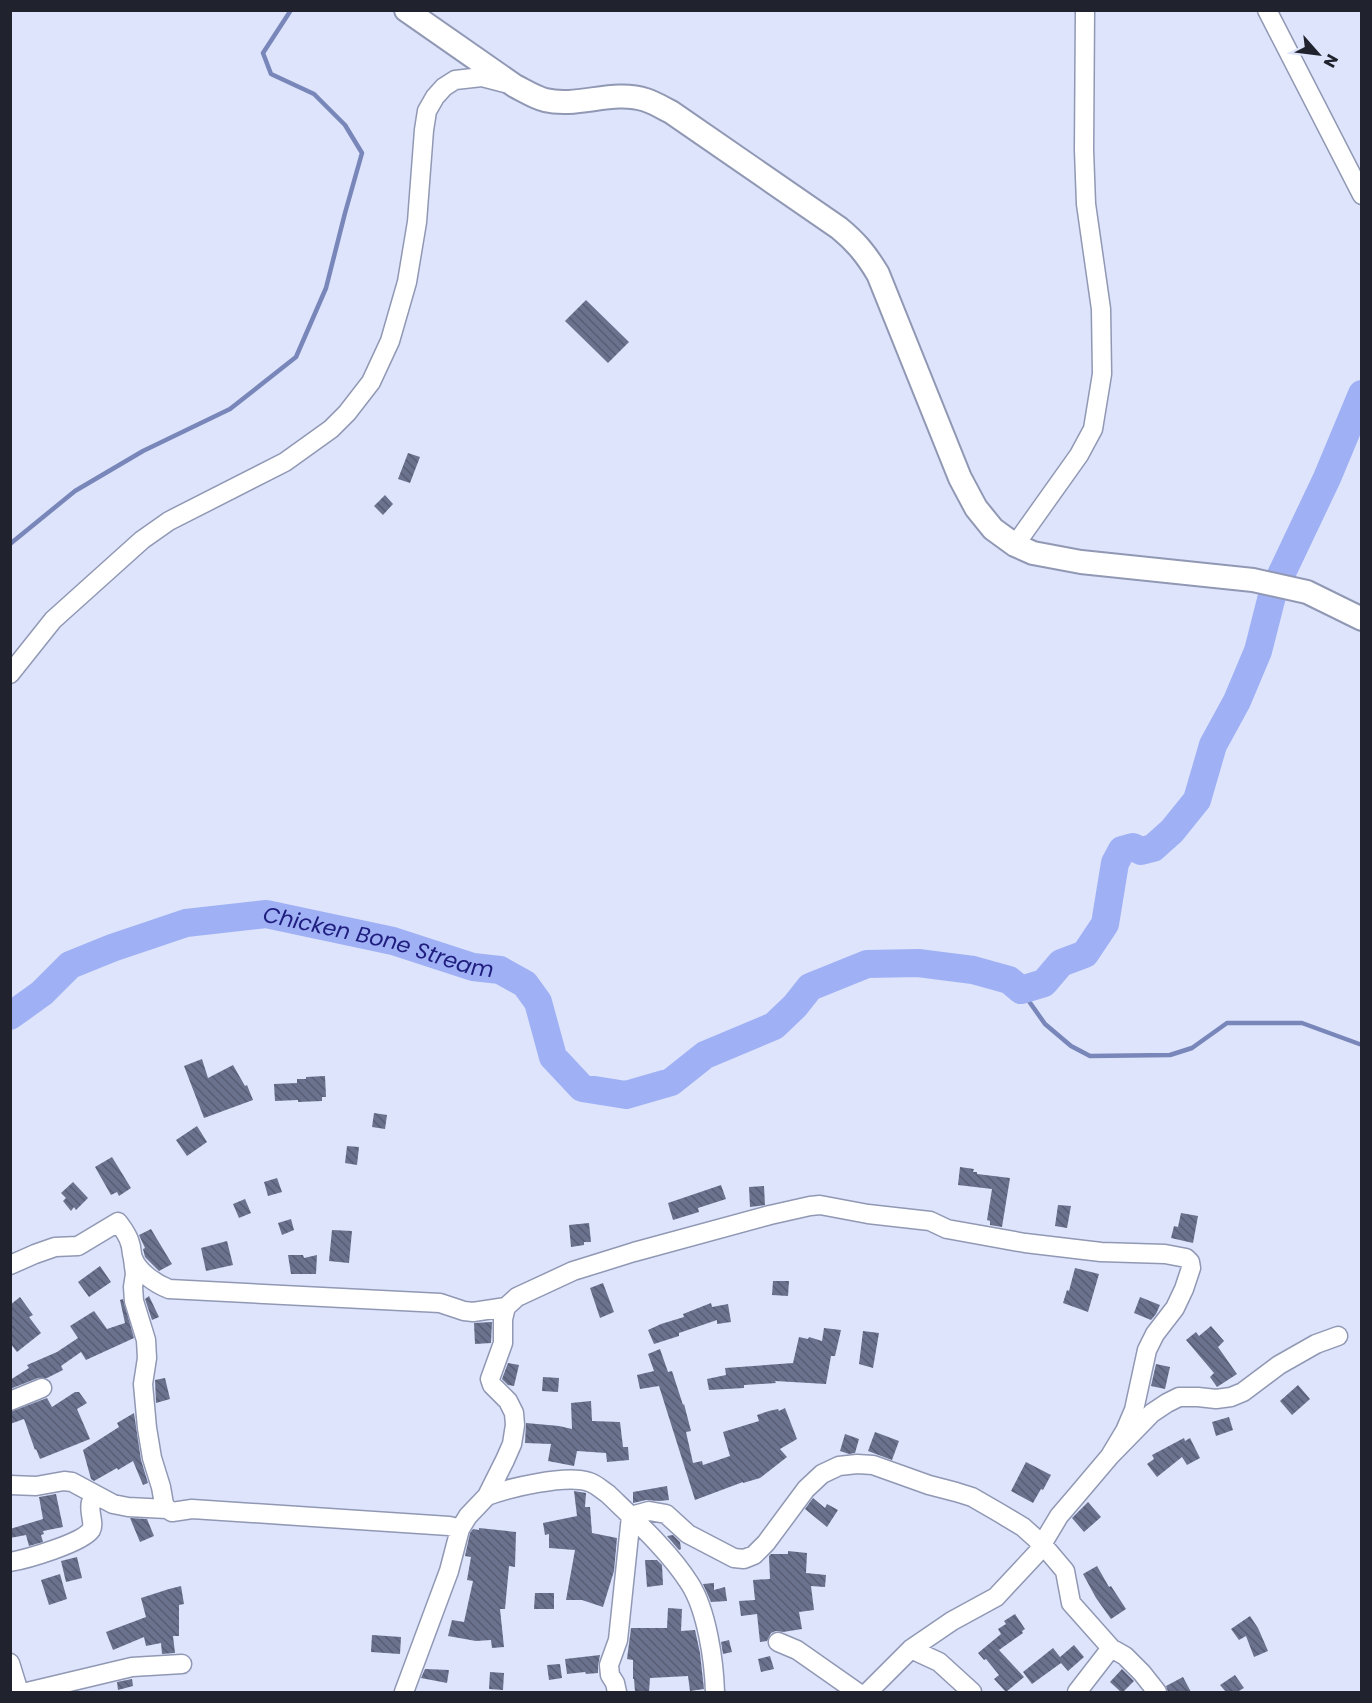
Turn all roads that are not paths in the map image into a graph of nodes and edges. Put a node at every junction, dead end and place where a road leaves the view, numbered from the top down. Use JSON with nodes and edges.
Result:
{"nodes":[{"id":1,"x":406,"y":10,"type":"edge"},
{"id":2,"x":1085,"y":10,"type":"edge"},
{"id":3,"x":1267,"y":10,"type":"edge"},
{"id":4,"x":515,"y":86,"type":"junction"},
{"id":5,"x":1362,"y":195,"type":"edge"},
{"id":6,"x":1015,"y":545,"type":"junction"},
{"id":7,"x":1362,"y":619,"type":"edge"},
{"id":8,"x":10,"y":674,"type":"edge"},
{"id":9,"x":133,"y":1260,"type":"junction"},
{"id":10,"x":10,"y":1265,"type":"edge"},
{"id":11,"x":506,"y":1307,"type":"junction"},
{"id":12,"x":1338,"y":1336,"type":"dead end"},
{"id":13,"x":42,"y":1388,"type":"dead end"},
{"id":14,"x":10,"y":1401,"type":"edge"},
{"id":15,"x":1110,"y":1456,"type":"junction"},
{"id":16,"x":10,"y":1485,"type":"edge"},
{"id":17,"x":487,"y":1496,"type":"junction"},
{"id":18,"x":99,"y":1498,"type":"junction"},
{"id":19,"x":167,"y":1509,"type":"junction"},
{"id":20,"x":631,"y":1516,"type":"junction"},
{"id":21,"x":460,"y":1529,"type":"junction"},
{"id":22,"x":1043,"y":1545,"type":"junction"},
{"id":23,"x":10,"y":1562,"type":"edge"},
{"id":24,"x":778,"y":1642,"type":"dead end"},
{"id":25,"x":1111,"y":1648,"type":"junction"},
{"id":26,"x":911,"y":1649,"type":"junction"},
{"id":27,"x":10,"y":1663,"type":"edge"},
{"id":28,"x":182,"y":1664,"type":"dead end"},
{"id":29,"x":411,"y":1690,"type":"edge"},
{"id":30,"x":19,"y":1692,"type":"edge"},
{"id":31,"x":27,"y":1692,"type":"edge"},
{"id":32,"x":617,"y":1692,"type":"edge"},
{"id":33,"x":715,"y":1692,"type":"edge"},
{"id":34,"x":857,"y":1692,"type":"edge"},
{"id":35,"x":868,"y":1692,"type":"edge"},
{"id":36,"x":972,"y":1692,"type":"edge"},
{"id":37,"x":1077,"y":1692,"type":"edge"},
{"id":38,"x":1157,"y":1692,"type":"edge"}],
"edges":[{"from":1,"to":4,"type":"street"},
{"from":2,"to":6,"type":"street"},
{"from":3,"to":5,"type":"street"},
{"from":4,"to":6,"type":"street"},
{"from":4,"to":8,"type":"street"},
{"from":6,"to":7,"type":"street"},
{"from":9,"to":10,"type":"street"},
{"from":9,"to":11,"type":"street"},
{"from":9,"to":19,"type":"street"},
{"from":11,"to":15,"type":"street"},
{"from":11,"to":17,"type":"street"},
{"from":12,"to":15,"type":"street"},
{"from":13,"to":14,"type":"street"},
{"from":15,"to":22,"type":"street"},
{"from":16,"to":18,"type":"street"},
{"from":17,"to":20,"type":"street"},
{"from":17,"to":21,"type":"street"},
{"from":18,"to":19,"type":"street"},
{"from":18,"to":23,"type":"street"},
{"from":19,"to":21,"type":"street"},
{"from":20,"to":22,"type":"street"},
{"from":20,"to":32,"type":"street"},
{"from":20,"to":33,"type":"street"},
{"from":21,"to":29,"type":"street"},
{"from":22,"to":25,"type":"street"},
{"from":22,"to":26,"type":"street"},
{"from":24,"to":34,"type":"street"},
{"from":25,"to":37,"type":"street"},
{"from":25,"to":38,"type":"street"},
{"from":26,"to":35,"type":"street"},
{"from":26,"to":36,"type":"street"},
{"from":27,"to":30,"type":"street"},
{"from":28,"to":31,"type":"street"}]}
